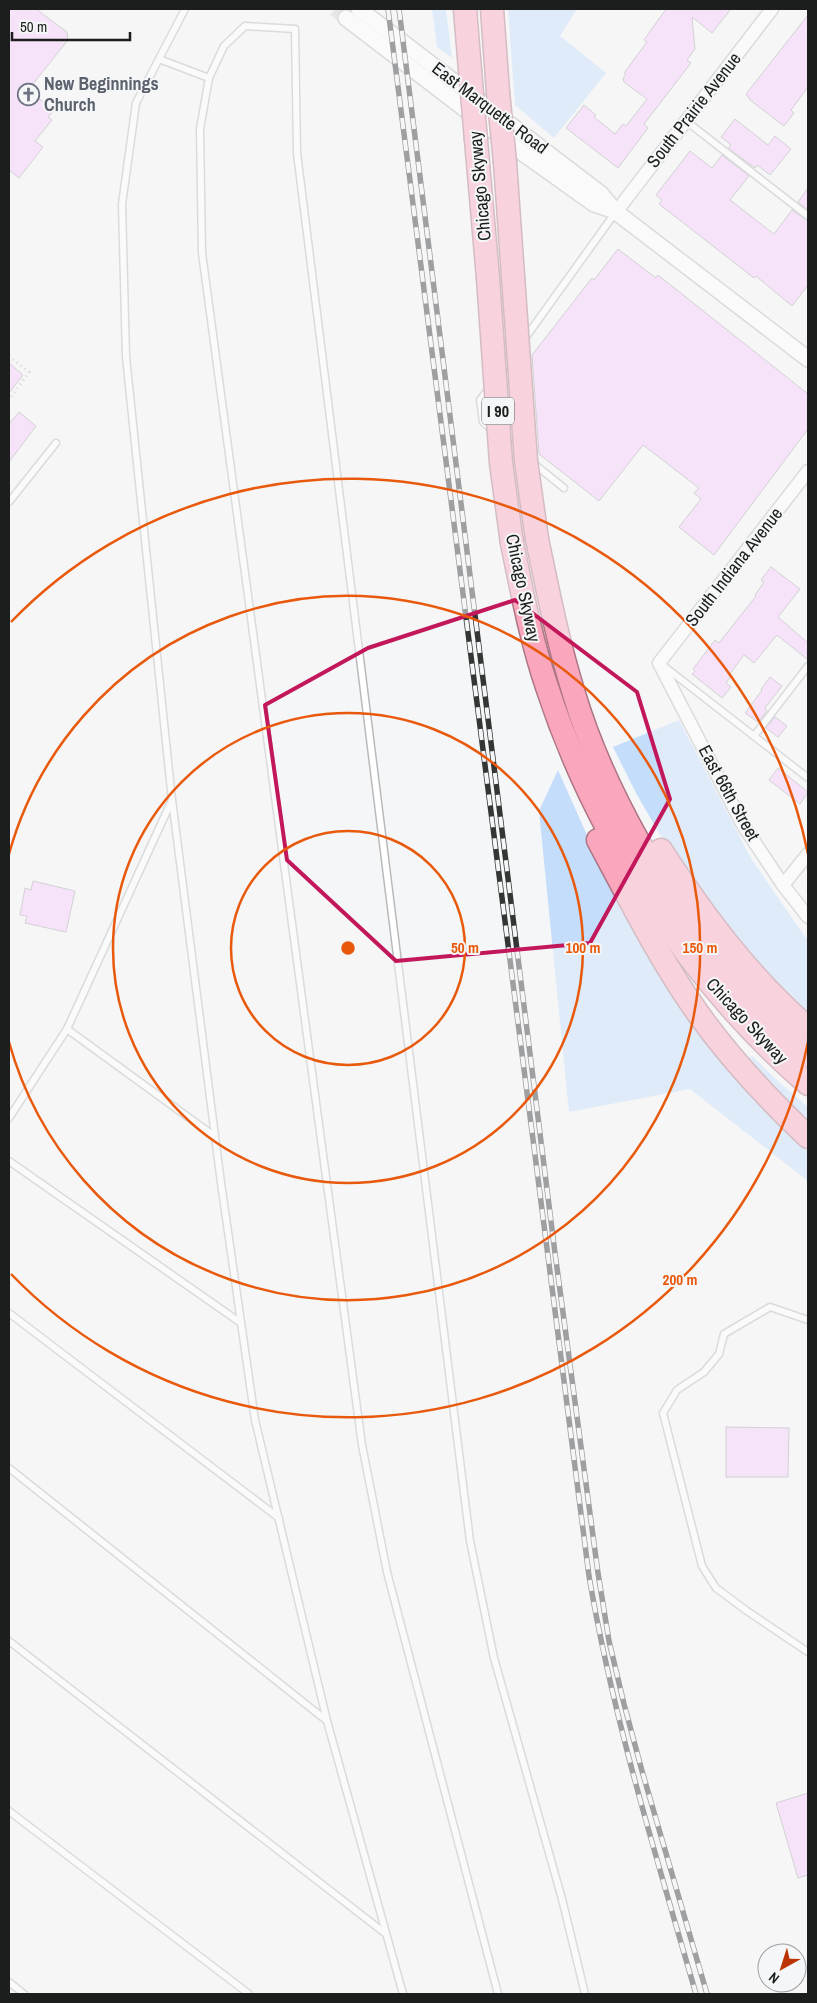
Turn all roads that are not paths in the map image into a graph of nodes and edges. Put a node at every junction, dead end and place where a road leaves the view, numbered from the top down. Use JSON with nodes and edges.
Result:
{"nodes":[{"id":1,"x":185,"y":9,"type":"edge"},
{"id":2,"x":359,"y":9,"type":"tunnel mouth"},
{"id":3,"x":465,"y":9,"type":"edge"},
{"id":4,"x":492,"y":9,"type":"edge"},
{"id":5,"x":772,"y":9,"type":"edge"},
{"id":6,"x":346,"y":18,"type":"tunnel mouth"},
{"id":7,"x":159,"y":59,"type":"junction"},
{"id":8,"x":209,"y":78,"type":"junction"},
{"id":9,"x":686,"y":121,"type":"junction"},
{"id":10,"x":616,"y":212,"type":"junction"},
{"id":11,"x":808,"y":216,"type":"edge"},
{"id":12,"x":808,"y":359,"type":"edge"},
{"id":13,"x":510,"y":360,"type":"dead end"},
{"id":14,"x":504,"y":368,"type":"dead end"},
{"id":15,"x":505,"y":440,"type":"dead end"},
{"id":16,"x":56,"y":442,"type":"dead end"},
{"id":17,"x":520,"y":452,"type":"dead end"},
{"id":18,"x":808,"y":471,"type":"edge"},
{"id":19,"x":564,"y":488,"type":"dead end"},
{"id":20,"x":9,"y":502,"type":"edge"},
{"id":21,"x":659,"y":663,"type":"junction"},
{"id":22,"x":808,"y":666,"type":"edge"},
{"id":23,"x":754,"y":736,"type":"junction"},
{"id":24,"x":570,"y":749,"type":"junction"},
{"id":25,"x":808,"y":778,"type":"edge"},
{"id":26,"x":609,"y":784,"type":"junction"},
{"id":27,"x":172,"y":800,"type":"junction"},
{"id":28,"x":808,"y":854,"type":"edge"},
{"id":29,"x":783,"y":885,"type":"junction"},
{"id":30,"x":808,"y":917,"type":"edge"},
{"id":31,"x":808,"y":1028,"type":"edge"},
{"id":32,"x":67,"y":1029,"type":"junction"},
{"id":33,"x":808,"y":1056,"type":"edge"},
{"id":34,"x":808,"y":1084,"type":"edge"},
{"id":35,"x":9,"y":1118,"type":"edge"},
{"id":36,"x":214,"y":1136,"type":"junction"},
{"id":37,"x":808,"y":1137,"type":"edge"},
{"id":38,"x":9,"y":1161,"type":"edge"},
{"id":39,"x":9,"y":1313,"type":"edge"},
{"id":40,"x":808,"y":1320,"type":"edge"},
{"id":41,"x":241,"y":1323,"type":"junction"},
{"id":42,"x":9,"y":1468,"type":"edge"},
{"id":43,"x":278,"y":1518,"type":"junction"},
{"id":44,"x":9,"y":1641,"type":"edge"},
{"id":45,"x":808,"y":1652,"type":"edge"},
{"id":46,"x":327,"y":1721,"type":"junction"},
{"id":47,"x":9,"y":1810,"type":"edge"},
{"id":48,"x":386,"y":1934,"type":"junction"},
{"id":49,"x":9,"y":1982,"type":"edge"},
{"id":50,"x":24,"y":1994,"type":"edge"},
{"id":51,"x":249,"y":1994,"type":"edge"},
{"id":52,"x":403,"y":1994,"type":"edge"},
{"id":53,"x":498,"y":1994,"type":"edge"},
{"id":54,"x":585,"y":1994,"type":"edge"}],
"edges":[{"from":1,"to":7,"type":"lane"},
{"from":2,"to":10,"type":"street","name":"East Marquette Road"},
{"from":3,"to":24,"type":"highway","name":"Chicago Skyway","number":"I 90","bridge":true},
{"from":4,"to":26,"type":"highway","name":"Chicago Skyway","number":"I 90","bridge":true},
{"from":5,"to":9,"type":"street","name":"South Prairie Avenue"},
{"from":6,"to":10,"type":"street","name":"East Marquette Road"},
{"from":7,"to":8,"type":"lane"},
{"from":7,"to":27,"type":"lane"},
{"from":8,"to":53,"type":"lane"},
{"from":8,"to":54,"type":"lane"},
{"from":9,"to":10,"type":"street","name":"South Prairie Avenue"},
{"from":9,"to":11,"type":"lane"},
{"from":10,"to":12,"type":"street","name":"East Marquette Road"},
{"from":10,"to":13,"type":"lane"},
{"from":14,"to":15,"type":"lane"},
{"from":16,"to":20,"type":"lane"},
{"from":17,"to":19,"type":"lane"},
{"from":18,"to":21,"type":"street","name":"South Indiana Avenue"},
{"from":21,"to":23,"type":"lane"},
{"from":21,"to":29,"type":"street","name":"East 66th Street"},
{"from":22,"to":23,"type":"lane"},
{"from":23,"to":25,"type":"lane"},
{"from":24,"to":34,"type":"highway","name":"Chicago Skyway","number":"I 90"},
{"from":24,"to":37,"type":"highway"},
{"from":26,"to":31,"type":"highway"},
{"from":26,"to":33,"type":"highway","name":"Chicago Skyway","number":"I 90"},
{"from":27,"to":32,"type":"lane"},
{"from":27,"to":36,"type":"lane"},
{"from":28,"to":29,"type":"street"},
{"from":29,"to":30,"type":"street","name":"East 66th Street"},
{"from":32,"to":35,"type":"lane"},
{"from":32,"to":36,"type":"lane"},
{"from":36,"to":41,"type":"lane"},
{"from":38,"to":41,"type":"lane"},
{"from":39,"to":43,"type":"lane"},
{"from":40,"to":45,"type":"lane"},
{"from":41,"to":43,"type":"lane"},
{"from":42,"to":46,"type":"lane"},
{"from":43,"to":46,"type":"lane"},
{"from":44,"to":48,"type":"lane"},
{"from":46,"to":48,"type":"lane"},
{"from":47,"to":51,"type":"lane"},
{"from":48,"to":52,"type":"lane"},
{"from":49,"to":50,"type":"lane"}]}
